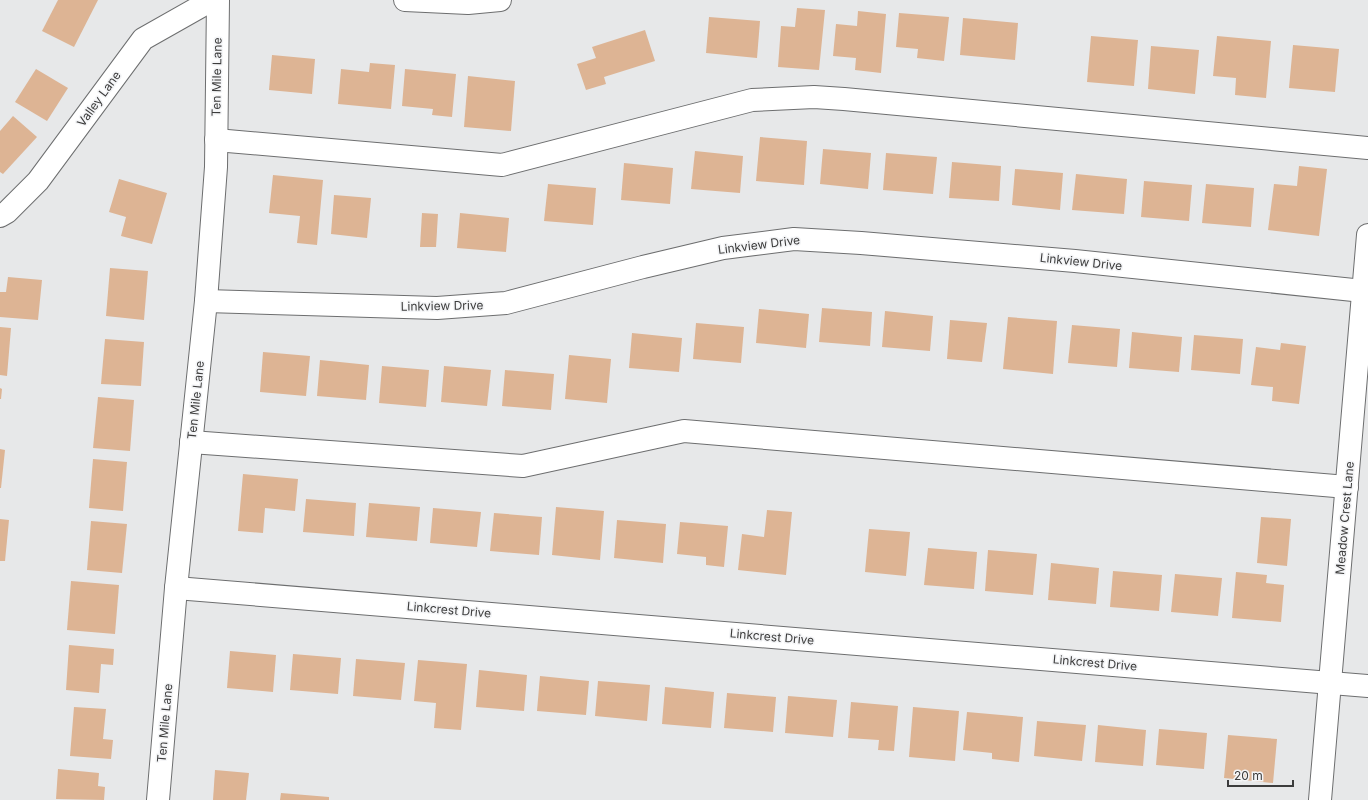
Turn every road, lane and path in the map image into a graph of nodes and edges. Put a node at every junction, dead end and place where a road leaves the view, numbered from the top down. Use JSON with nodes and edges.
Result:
{"nodes":[{"id":1,"x":212,"y":0,"type":"edge"},
{"id":2,"x":218,"y":0,"type":"edge"},
{"id":3,"x":404,"y":0,"type":"edge"},
{"id":4,"x":500,"y":0,"type":"edge"},
{"id":5,"x":216,"y":140,"type":"junction"},
{"id":6,"x":1368,"y":148,"type":"edge"},
{"id":7,"x":0,"y":216,"type":"edge"},
{"id":8,"x":1368,"y":235,"type":"edge"},
{"id":9,"x":1363,"y":291,"type":"junction"},
{"id":10,"x":206,"y":301,"type":"junction"},
{"id":11,"x":192,"y":442,"type":"junction"},
{"id":12,"x":1347,"y":487,"type":"junction"},
{"id":13,"x":176,"y":588,"type":"junction"},
{"id":14,"x":1331,"y":683,"type":"junction"},
{"id":15,"x":1368,"y":686,"type":"edge"},
{"id":16,"x":158,"y":800,"type":"edge"},
{"id":17,"x":1320,"y":800,"type":"edge"}],
"edges":[{"from":1,"to":7,"type":"street","name":"Valley Lane"},
{"from":2,"to":5,"type":"street","name":"Ten Mile Lane"},
{"from":3,"to":4,"type":"street"},
{"from":5,"to":6,"type":"street"},
{"from":5,"to":10,"type":"street","name":"Ten Mile Lane"},
{"from":8,"to":9,"type":"street","name":"Meadow Crest Lane"},
{"from":9,"to":10,"type":"street","name":"Linkview Drive"},
{"from":9,"to":12,"type":"street","name":"Meadow Crest Lane"},
{"from":10,"to":11,"type":"street","name":"Ten Mile Lane"},
{"from":11,"to":12,"type":"street"},
{"from":11,"to":13,"type":"street","name":"Ten Mile Lane"},
{"from":12,"to":14,"type":"street","name":"Meadow Crest Lane"},
{"from":13,"to":14,"type":"street","name":"Linkcrest Drive"},
{"from":13,"to":16,"type":"street","name":"Ten Mile Lane"},
{"from":14,"to":15,"type":"street","name":"Linkcrest Drive"},
{"from":14,"to":17,"type":"street","name":"Meadow Crest Lane"}]}
